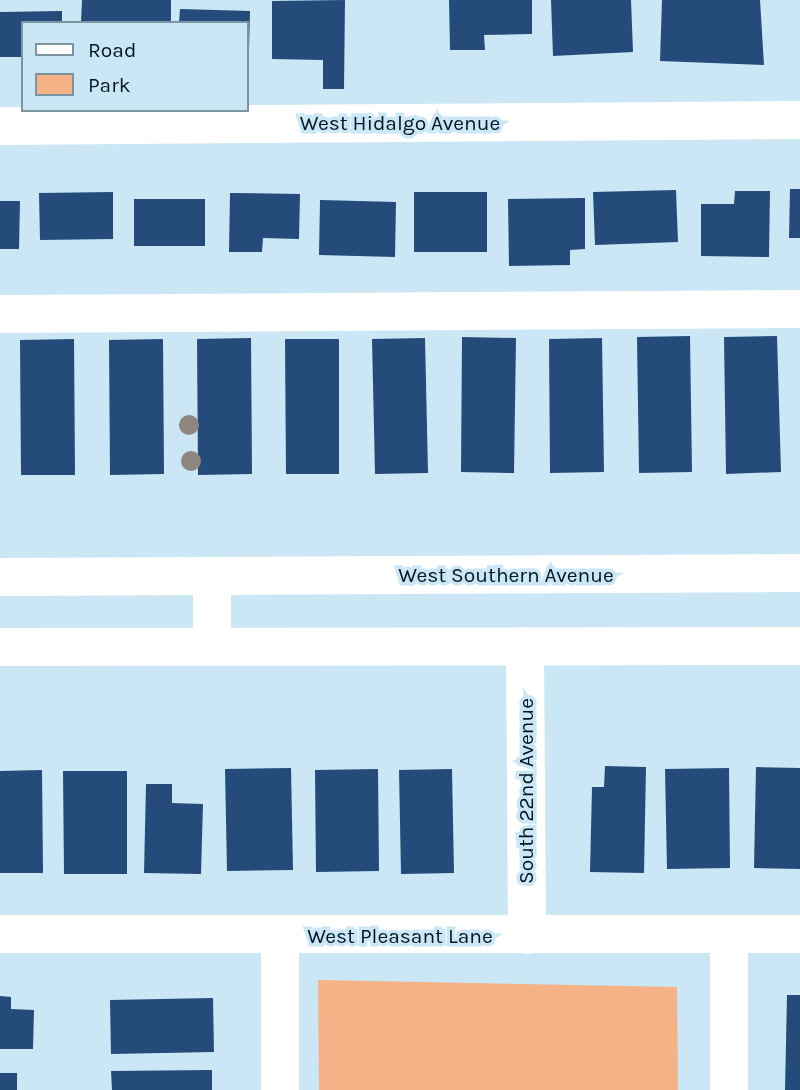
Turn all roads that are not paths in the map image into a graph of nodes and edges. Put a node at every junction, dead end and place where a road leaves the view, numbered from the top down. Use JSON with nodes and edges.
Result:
{"nodes":[{"id":1,"x":800,"y":120,"type":"edge"},
{"id":2,"x":0,"y":125,"type":"edge"},
{"id":3,"x":800,"y":309,"type":"edge"},
{"id":4,"x":0,"y":314,"type":"edge"},
{"id":5,"x":800,"y":573,"type":"edge"},
{"id":6,"x":212,"y":576,"type":"junction"},
{"id":7,"x":0,"y":577,"type":"edge"},
{"id":8,"x":212,"y":646,"type":"junction"},
{"id":9,"x":525,"y":646,"type":"junction"},
{"id":10,"x":800,"y":646,"type":"edge"},
{"id":11,"x":0,"y":647,"type":"edge"},
{"id":12,"x":0,"y":934,"type":"edge"},
{"id":13,"x":729,"y":934,"type":"junction"},
{"id":14,"x":800,"y":934,"type":"edge"},
{"id":15,"x":527,"y":935,"type":"junction"},
{"id":16,"x":280,"y":936,"type":"junction"},
{"id":17,"x":280,"y":1090,"type":"edge"},
{"id":18,"x":729,"y":1090,"type":"edge"}],
"edges":[{"from":1,"to":2,"type":"street","name":"West Hidalgo Avenue"},
{"from":3,"to":4,"type":"street"},
{"from":5,"to":6,"type":"street","name":"West Southern Avenue"},
{"from":6,"to":7,"type":"street","name":"West Southern Avenue"},
{"from":6,"to":8,"type":"street"},
{"from":8,"to":9,"type":"street"},
{"from":8,"to":11,"type":"street"},
{"from":9,"to":10,"type":"street"},
{"from":9,"to":15,"type":"street","name":"South 22nd Avenue"},
{"from":12,"to":16,"type":"street","name":"West Pleasant Lane"},
{"from":13,"to":14,"type":"street","name":"West Pleasant Lane"},
{"from":13,"to":15,"type":"street","name":"West Pleasant Lane"},
{"from":13,"to":18,"type":"street"},
{"from":15,"to":16,"type":"street","name":"West Pleasant Lane"},
{"from":16,"to":17,"type":"street"}]}
